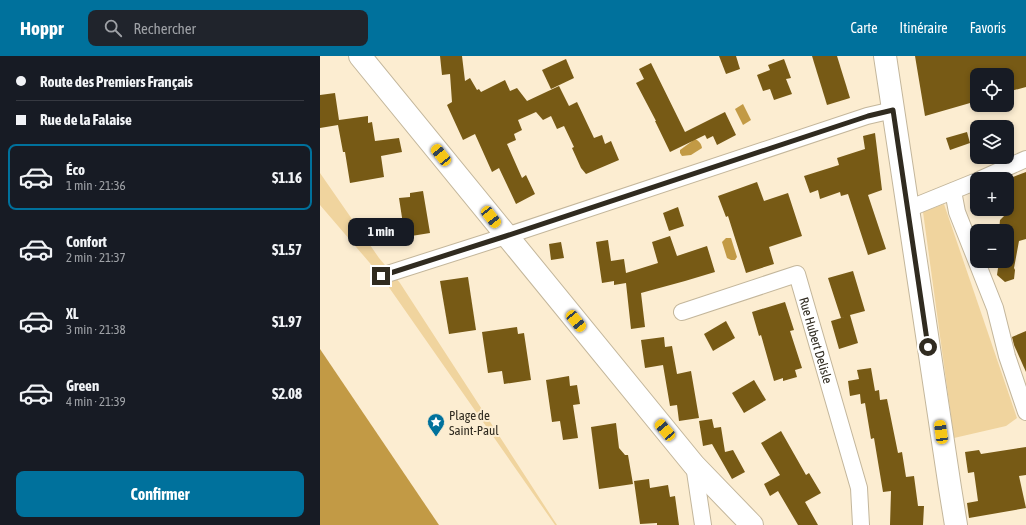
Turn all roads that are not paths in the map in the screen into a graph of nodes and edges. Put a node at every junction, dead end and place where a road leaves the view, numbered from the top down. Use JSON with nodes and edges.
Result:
{"nodes":[{"id":1,"x":360,"y":56,"type":"edge"},
{"id":2,"x":885,"y":56,"type":"edge"},
{"id":3,"x":893,"y":110,"type":"junction"},
{"id":4,"x":1026,"y":159,"type":"edge"},
{"id":5,"x":997,"y":172,"type":"edge"},
{"id":6,"x":970,"y":184,"type":"edge"},
{"id":7,"x":953,"y":191,"type":"junction"},
{"id":8,"x":908,"y":209,"type":"junction"},
{"id":9,"x":506,"y":236,"type":"junction"},
{"id":10,"x":381,"y":276,"type":"dead end"},
{"id":11,"x":682,"y":312,"type":"dead end"},
{"id":12,"x":1026,"y":412,"type":"edge"},
{"id":13,"x":694,"y":465,"type":"junction"},
{"id":14,"x":703,"y":525,"type":"edge"},
{"id":15,"x":752,"y":525,"type":"edge"},
{"id":16,"x":861,"y":525,"type":"edge"},
{"id":17,"x":956,"y":525,"type":"edge"}],
"edges":[{"from":1,"to":9,"type":"main road"},
{"from":2,"to":3,"type":"main road"},
{"from":3,"to":8,"type":"main road"},
{"from":3,"to":9,"type":"street"},
{"from":4,"to":5,"type":"street"},
{"from":6,"to":7,"type":"street"},
{"from":7,"to":8,"type":"street"},
{"from":7,"to":12,"type":"street"},
{"from":8,"to":17,"type":"main road"},
{"from":9,"to":10,"type":"street"},
{"from":9,"to":13,"type":"main road"},
{"from":11,"to":16,"type":"street","name":"Rue Hubert Delisle"},
{"from":13,"to":14,"type":"street"},
{"from":13,"to":15,"type":"main road"}]}
